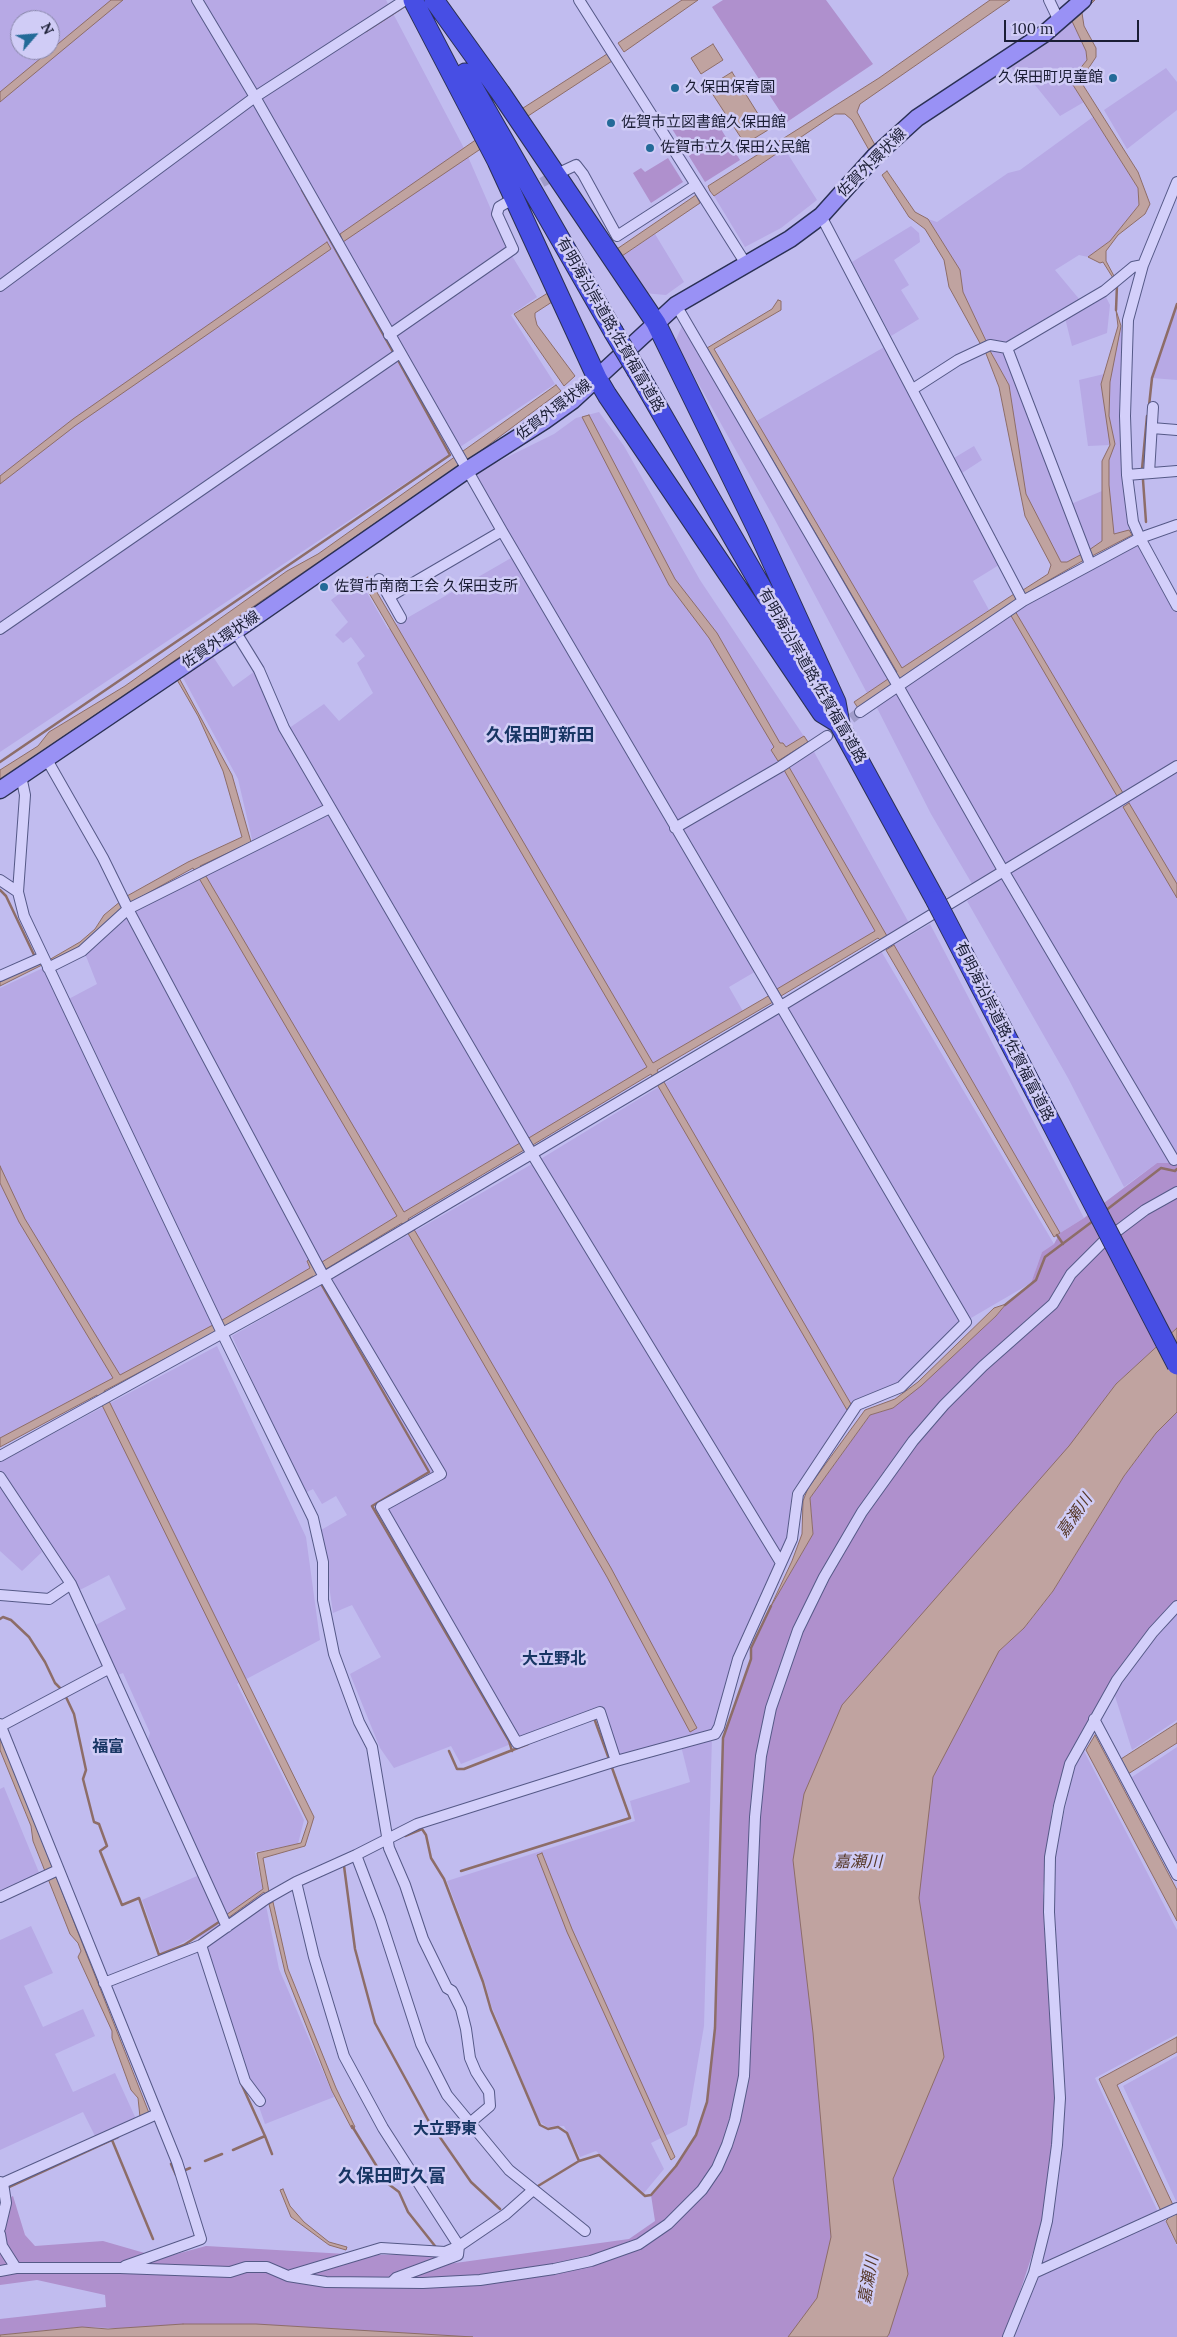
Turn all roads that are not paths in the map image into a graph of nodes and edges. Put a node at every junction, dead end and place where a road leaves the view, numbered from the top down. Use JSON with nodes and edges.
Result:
{"nodes":[{"id":1,"x":197,"y":0,"type":"edge"},
{"id":2,"x":423,"y":0,"type":"edge"},
{"id":3,"x":434,"y":0,"type":"edge"},
{"id":4,"x":579,"y":0,"type":"edge"},
{"id":5,"x":1049,"y":0,"type":"edge"},
{"id":6,"x":1083,"y":0,"type":"edge"},
{"id":7,"x":408,"y":1,"type":"edge"},
{"id":8,"x":1059,"y":21,"type":"junction"},
{"id":9,"x":255,"y":97,"type":"junction"},
{"id":10,"x":561,"y":172,"type":"tunnel mouth"},
{"id":11,"x":1177,"y":182,"type":"edge"},
{"id":12,"x":696,"y":185,"type":"junction"},
{"id":13,"x":511,"y":200,"type":"dead end"},
{"id":14,"x":821,"y":216,"type":"junction"},
{"id":15,"x":746,"y":264,"type":"junction"},
{"id":16,"x":1143,"y":265,"type":"junction"},
{"id":17,"x":0,"y":286,"type":"edge"},
{"id":18,"x":676,"y":305,"type":"junction"},
{"id":19,"x":656,"y":323,"type":"junction"},
{"id":20,"x":389,"y":335,"type":"junction"},
{"id":21,"x":1007,"y":348,"type":"junction"},
{"id":22,"x":400,"y":353,"type":"junction"},
{"id":23,"x":597,"y":378,"type":"junction"},
{"id":24,"x":913,"y":389,"type":"junction"},
{"id":25,"x":1153,"y":407,"type":"dead end"},
{"id":26,"x":1152,"y":428,"type":"junction"},
{"id":27,"x":1177,"y":430,"type":"edge"},
{"id":28,"x":465,"y":467,"type":"junction"},
{"id":29,"x":1177,"y":471,"type":"edge"},
{"id":30,"x":1150,"y":473,"type":"junction"},
{"id":31,"x":1127,"y":475,"type":"junction"},
{"id":32,"x":1177,"y":525,"type":"edge"},
{"id":33,"x":502,"y":531,"type":"junction"},
{"id":34,"x":1140,"y":538,"type":"junction"},
{"id":35,"x":1090,"y":564,"type":"junction"},
{"id":36,"x":378,"y":579,"type":"dead end"},
{"id":37,"x":1174,"y":594,"type":"edge"},
{"id":38,"x":389,"y":597,"type":"junction"},
{"id":39,"x":1023,"y":601,"type":"junction"},
{"id":40,"x":1177,"y":606,"type":"edge"},
{"id":41,"x":401,"y":618,"type":"dead end"},
{"id":42,"x":0,"y":629,"type":"edge"},
{"id":43,"x":235,"y":631,"type":"junction"},
{"id":44,"x":898,"y":686,"type":"junction"},
{"id":45,"x":860,"y":712,"type":"tunnel mouth"},
{"id":46,"x":833,"y":730,"type":"junction"},
{"id":47,"x":46,"y":758,"type":"junction"},
{"id":48,"x":1177,"y":766,"type":"edge"},
{"id":49,"x":21,"y":776,"type":"junction"},
{"id":50,"x":0,"y":790,"type":"edge"},
{"id":51,"x":330,"y":808,"type":"junction"},
{"id":52,"x":675,"y":828,"type":"junction"},
{"id":53,"x":1004,"y":872,"type":"junction"},
{"id":54,"x":0,"y":880,"type":"edge"},
{"id":55,"x":18,"y":892,"type":"junction"},
{"id":56,"x":126,"y":905,"type":"junction"},
{"id":57,"x":38,"y":959,"type":"junction"},
{"id":58,"x":48,"y":968,"type":"junction"},
{"id":59,"x":0,"y":976,"type":"edge"},
{"id":60,"x":780,"y":1004,"type":"junction"},
{"id":61,"x":531,"y":1152,"type":"junction"},
{"id":62,"x":1174,"y":1160,"type":"dead end"},
{"id":63,"x":1177,"y":1192,"type":"edge"},
{"id":64,"x":321,"y":1271,"type":"junction"},
{"id":65,"x":223,"y":1335,"type":"junction"},
{"id":66,"x":1177,"y":1365,"type":"edge"},
{"id":67,"x":0,"y":1456,"type":"edge"},
{"id":68,"x":0,"y":1477,"type":"edge"},
{"id":69,"x":781,"y":1563,"type":"junction"},
{"id":70,"x":71,"y":1584,"type":"junction"},
{"id":71,"x":0,"y":1595,"type":"edge"},
{"id":72,"x":1177,"y":1606,"type":"edge"},
{"id":73,"x":108,"y":1670,"type":"junction"},
{"id":74,"x":1094,"y":1719,"type":"junction"},
{"id":75,"x":1,"y":1725,"type":"edge"},
{"id":76,"x":612,"y":1763,"type":"junction"},
{"id":77,"x":388,"y":1843,"type":"junction"},
{"id":78,"x":358,"y":1859,"type":"junction"},
{"id":79,"x":58,"y":1870,"type":"junction"},
{"id":80,"x":1177,"y":1875,"type":"edge"},
{"id":81,"x":296,"y":1882,"type":"junction"},
{"id":82,"x":0,"y":1897,"type":"edge"},
{"id":83,"x":225,"y":1922,"type":"junction"},
{"id":84,"x":202,"y":1945,"type":"junction"},
{"id":85,"x":104,"y":1983,"type":"junction"},
{"id":86,"x":260,"y":2101,"type":"dead end"},
{"id":87,"x":152,"y":2117,"type":"junction"},
{"id":88,"x":472,"y":2122,"type":"junction"},
{"id":89,"x":2,"y":2182,"type":"edge"},
{"id":90,"x":534,"y":2190,"type":"junction"},
{"id":91,"x":1176,"y":2208,"type":"edge"},
{"id":92,"x":0,"y":2228,"type":"edge"},
{"id":93,"x":585,"y":2231,"type":"dead end"},
{"id":94,"x":0,"y":2234,"type":"edge"},
{"id":95,"x":459,"y":2246,"type":"junction"},
{"id":96,"x":16,"y":2268,"type":"junction"},
{"id":97,"x":120,"y":2268,"type":"junction"},
{"id":98,"x":0,"y":2271,"type":"edge"},
{"id":99,"x":1034,"y":2273,"type":"junction"},
{"id":100,"x":288,"y":2276,"type":"junction"},
{"id":101,"x":392,"y":2282,"type":"junction"},
{"id":102,"x":1008,"y":2337,"type":"edge"}],
"edges":[{"from":1,"to":9,"type":"street"},
{"from":2,"to":46,"type":"highway","name":"有明海沿岸道路;佐賀福富道路","bridge":true},
{"from":3,"to":19,"type":"highway"},
{"from":4,"to":12,"type":"street"},
{"from":5,"to":8,"type":"street"},
{"from":6,"to":8,"type":"main road","name":"佐賀外環状線"},
{"from":7,"to":9,"type":"street"},
{"from":7,"to":23,"type":"highway"},
{"from":8,"to":14,"type":"main road","name":"佐賀外環状線"},
{"from":9,"to":17,"type":"street"},
{"from":9,"to":20,"type":"street"},
{"from":10,"to":12,"type":"street"},
{"from":11,"to":16,"type":"street"},
{"from":12,"to":15,"type":"street"},
{"from":13,"to":20,"type":"street"},
{"from":14,"to":15,"type":"main road","name":"佐賀外環状線"},
{"from":14,"to":24,"type":"street"},
{"from":15,"to":18,"type":"main road","name":"佐賀外環状線"},
{"from":16,"to":21,"type":"street"},
{"from":16,"to":31,"type":"street"},
{"from":18,"to":19,"type":"main road","name":"佐賀外環状線"},
{"from":18,"to":44,"type":"street"},
{"from":19,"to":23,"type":"main road","name":"佐賀外環状線"},
{"from":19,"to":46,"type":"highway"},
{"from":20,"to":22,"type":"street"},
{"from":21,"to":24,"type":"street"},
{"from":21,"to":35,"type":"street"},
{"from":22,"to":28,"type":"street"},
{"from":22,"to":42,"type":"street"},
{"from":23,"to":28,"type":"main road","name":"佐賀外環状線"},
{"from":23,"to":46,"type":"highway"},
{"from":24,"to":39,"type":"street"},
{"from":25,"to":26,"type":"street"},
{"from":26,"to":27,"type":"street"},
{"from":26,"to":30,"type":"street"},
{"from":28,"to":33,"type":"street"},
{"from":28,"to":43,"type":"main road","name":"佐賀外環状線"},
{"from":29,"to":30,"type":"street"},
{"from":30,"to":31,"type":"street"},
{"from":31,"to":34,"type":"street"},
{"from":32,"to":34,"type":"street"},
{"from":33,"to":38,"type":"street"},
{"from":33,"to":52,"type":"street"},
{"from":34,"to":35,"type":"street"},
{"from":34,"to":37,"type":"street"},
{"from":35,"to":39,"type":"street"},
{"from":36,"to":38,"type":"street"},
{"from":37,"to":40,"type":"street"},
{"from":38,"to":41,"type":"street"},
{"from":39,"to":44,"type":"street"},
{"from":43,"to":47,"type":"main road","name":"佐賀外環状線"},
{"from":43,"to":51,"type":"street"},
{"from":44,"to":45,"type":"street"},
{"from":44,"to":53,"type":"street"},
{"from":46,"to":52,"type":"street"},
{"from":46,"to":66,"type":"highway","name":"有明海沿岸道路;佐賀福富道路","bridge":true},
{"from":47,"to":49,"type":"main road","name":"佐賀外環状線"},
{"from":47,"to":56,"type":"street"},
{"from":48,"to":53,"type":"street"},
{"from":49,"to":50,"type":"main road","name":"佐賀外環状線"},
{"from":49,"to":55,"type":"street"},
{"from":51,"to":56,"type":"street"},
{"from":51,"to":61,"type":"street"},
{"from":52,"to":60,"type":"street"},
{"from":53,"to":60,"type":"street"},
{"from":53,"to":62,"type":"street"},
{"from":54,"to":55,"type":"street"},
{"from":55,"to":57,"type":"street"},
{"from":56,"to":58,"type":"street"},
{"from":56,"to":64,"type":"street"},
{"from":57,"to":58,"type":"street"},
{"from":57,"to":59,"type":"street"},
{"from":58,"to":65,"type":"street"},
{"from":60,"to":61,"type":"street"},
{"from":60,"to":69,"type":"street"},
{"from":61,"to":64,"type":"street"},
{"from":61,"to":69,"type":"street"},
{"from":63,"to":101,"type":"street"},
{"from":64,"to":65,"type":"street"},
{"from":64,"to":76,"type":"street"},
{"from":65,"to":67,"type":"street"},
{"from":65,"to":77,"type":"street"},
{"from":68,"to":70,"type":"street"},
{"from":69,"to":76,"type":"street"},
{"from":70,"to":71,"type":"street"},
{"from":70,"to":73,"type":"street"},
{"from":72,"to":74,"type":"street"},
{"from":73,"to":75,"type":"street"},
{"from":73,"to":83,"type":"street"},
{"from":74,"to":80,"type":"street"},
{"from":74,"to":99,"type":"street"},
{"from":75,"to":79,"type":"street"},
{"from":76,"to":77,"type":"street"},
{"from":77,"to":78,"type":"street"},
{"from":77,"to":88,"type":"street"},
{"from":78,"to":81,"type":"street"},
{"from":78,"to":88,"type":"street"},
{"from":79,"to":82,"type":"street"},
{"from":79,"to":85,"type":"street"},
{"from":81,"to":83,"type":"street"},
{"from":81,"to":95,"type":"street"},
{"from":83,"to":84,"type":"street"},
{"from":84,"to":85,"type":"street"},
{"from":84,"to":86,"type":"street"},
{"from":85,"to":87,"type":"street"},
{"from":87,"to":89,"type":"street"},
{"from":87,"to":97,"type":"street"},
{"from":88,"to":90,"type":"street"},
{"from":89,"to":92,"type":"street"},
{"from":90,"to":93,"type":"street"},
{"from":90,"to":95,"type":"street"},
{"from":91,"to":99,"type":"street"},
{"from":94,"to":96,"type":"street"},
{"from":95,"to":100,"type":"street"},
{"from":95,"to":101,"type":"street"},
{"from":96,"to":97,"type":"street"},
{"from":96,"to":98,"type":"street"},
{"from":97,"to":100,"type":"street"},
{"from":99,"to":102,"type":"street"},
{"from":100,"to":101,"type":"street"}]}
